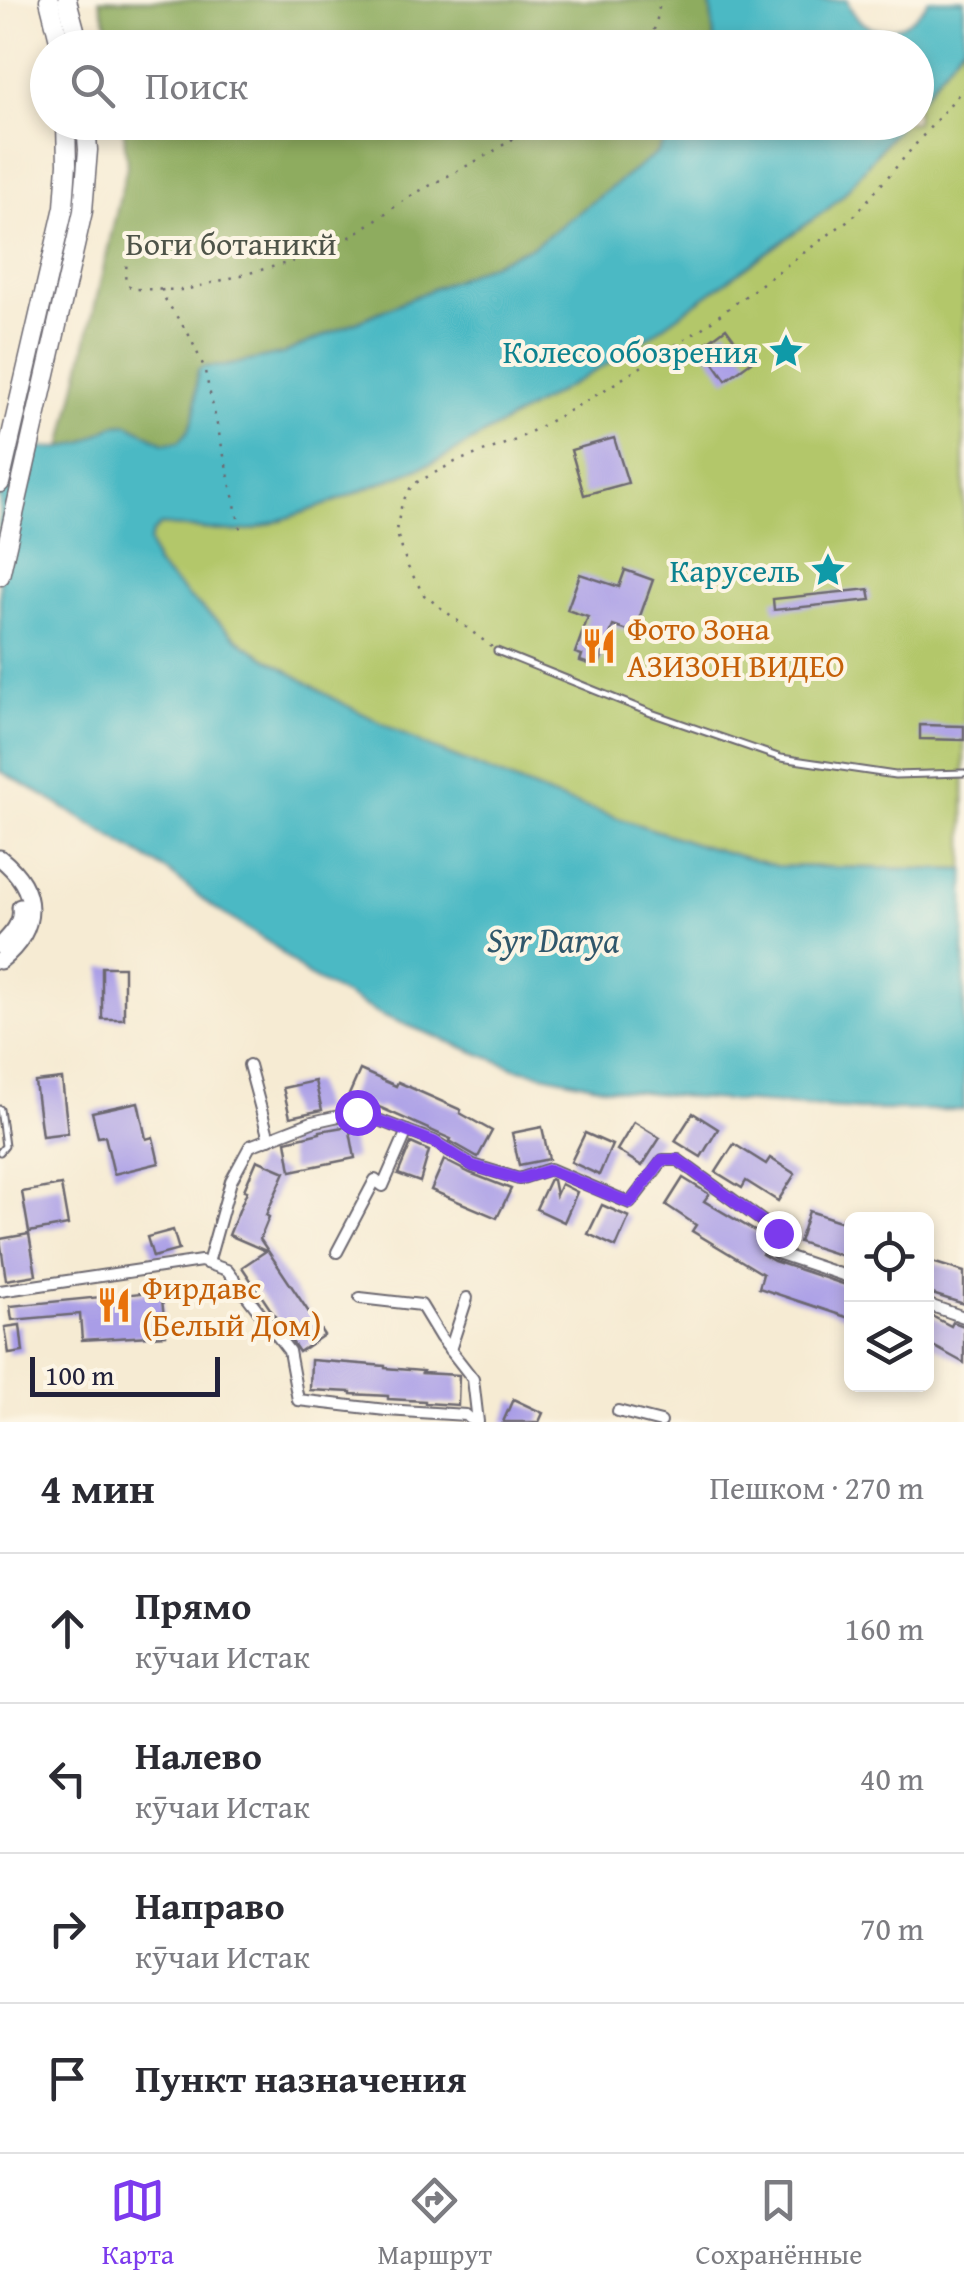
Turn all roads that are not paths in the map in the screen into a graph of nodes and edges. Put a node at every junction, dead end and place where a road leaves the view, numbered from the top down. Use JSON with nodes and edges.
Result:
{"nodes":[{"id":1,"x":50,"y":0,"type":"edge"},
{"id":2,"x":67,"y":0,"type":"edge"},
{"id":3,"x":57,"y":30,"type":"edge"},
{"id":4,"x":75,"y":30,"type":"edge"},
{"id":5,"x":66,"y":140,"type":"edge"},
{"id":6,"x":87,"y":140,"type":"edge"},
{"id":7,"x":73,"y":209,"type":"junction"},
{"id":8,"x":0,"y":483,"type":"edge"},
{"id":9,"x":0,"y":576,"type":"edge"},
{"id":10,"x":498,"y":651,"type":"road end"},
{"id":11,"x":964,"y":773,"type":"edge"},
{"id":12,"x":0,"y":858,"type":"edge"},
{"id":13,"x":0,"y":869,"type":"edge"},
{"id":14,"x":0,"y":946,"type":"edge"},
{"id":15,"x":0,"y":961,"type":"edge"},
{"id":16,"x":248,"y":1065,"type":"dead end"},
{"id":17,"x":0,"y":1109,"type":"edge"},
{"id":18,"x":407,"y":1130,"type":"junction"},
{"id":19,"x":269,"y":1139,"type":"junction"},
{"id":20,"x":0,"y":1152,"type":"edge"},
{"id":21,"x":337,"y":1252,"type":"dead end"},
{"id":22,"x":208,"y":1263,"type":"junction"},
{"id":23,"x":844,"y":1275,"type":"edge"},
{"id":24,"x":0,"y":1291,"type":"edge"},
{"id":25,"x":360,"y":1298,"type":"dead end"},
{"id":26,"x":467,"y":1298,"type":"dead end"},
{"id":27,"x":934,"y":1307,"type":"edge"},
{"id":28,"x":964,"y":1317,"type":"edge"},
{"id":29,"x":450,"y":1350,"type":"junction"},
{"id":30,"x":618,"y":1411,"type":"dead end"},
{"id":31,"x":476,"y":1422,"type":"edge"},
{"id":32,"x":660,"y":1422,"type":"edge"}],
"edges":[{"from":1,"to":3,"type":"highway"},
{"from":2,"to":4,"type":"highway"},
{"from":5,"to":7,"type":"highway"},
{"from":6,"to":7,"type":"highway"},
{"from":7,"to":8,"type":"highway"},
{"from":7,"to":9,"type":"highway"},
{"from":10,"to":11,"type":"lane"},
{"from":12,"to":15,"type":"main road"},
{"from":13,"to":14,"type":"main road"},
{"from":16,"to":19,"type":"street"},
{"from":17,"to":20,"type":"lane"},
{"from":18,"to":19,"type":"street"},
{"from":18,"to":21,"type":"street"},
{"from":18,"to":23,"type":"street"},
{"from":19,"to":22,"type":"street"},
{"from":22,"to":24,"type":"street"},
{"from":22,"to":31,"type":"street"},
{"from":25,"to":29,"type":"street"},
{"from":26,"to":29,"type":"street"},
{"from":27,"to":28,"type":"street"},
{"from":29,"to":31,"type":"street"},
{"from":30,"to":32,"type":"street"}]}
